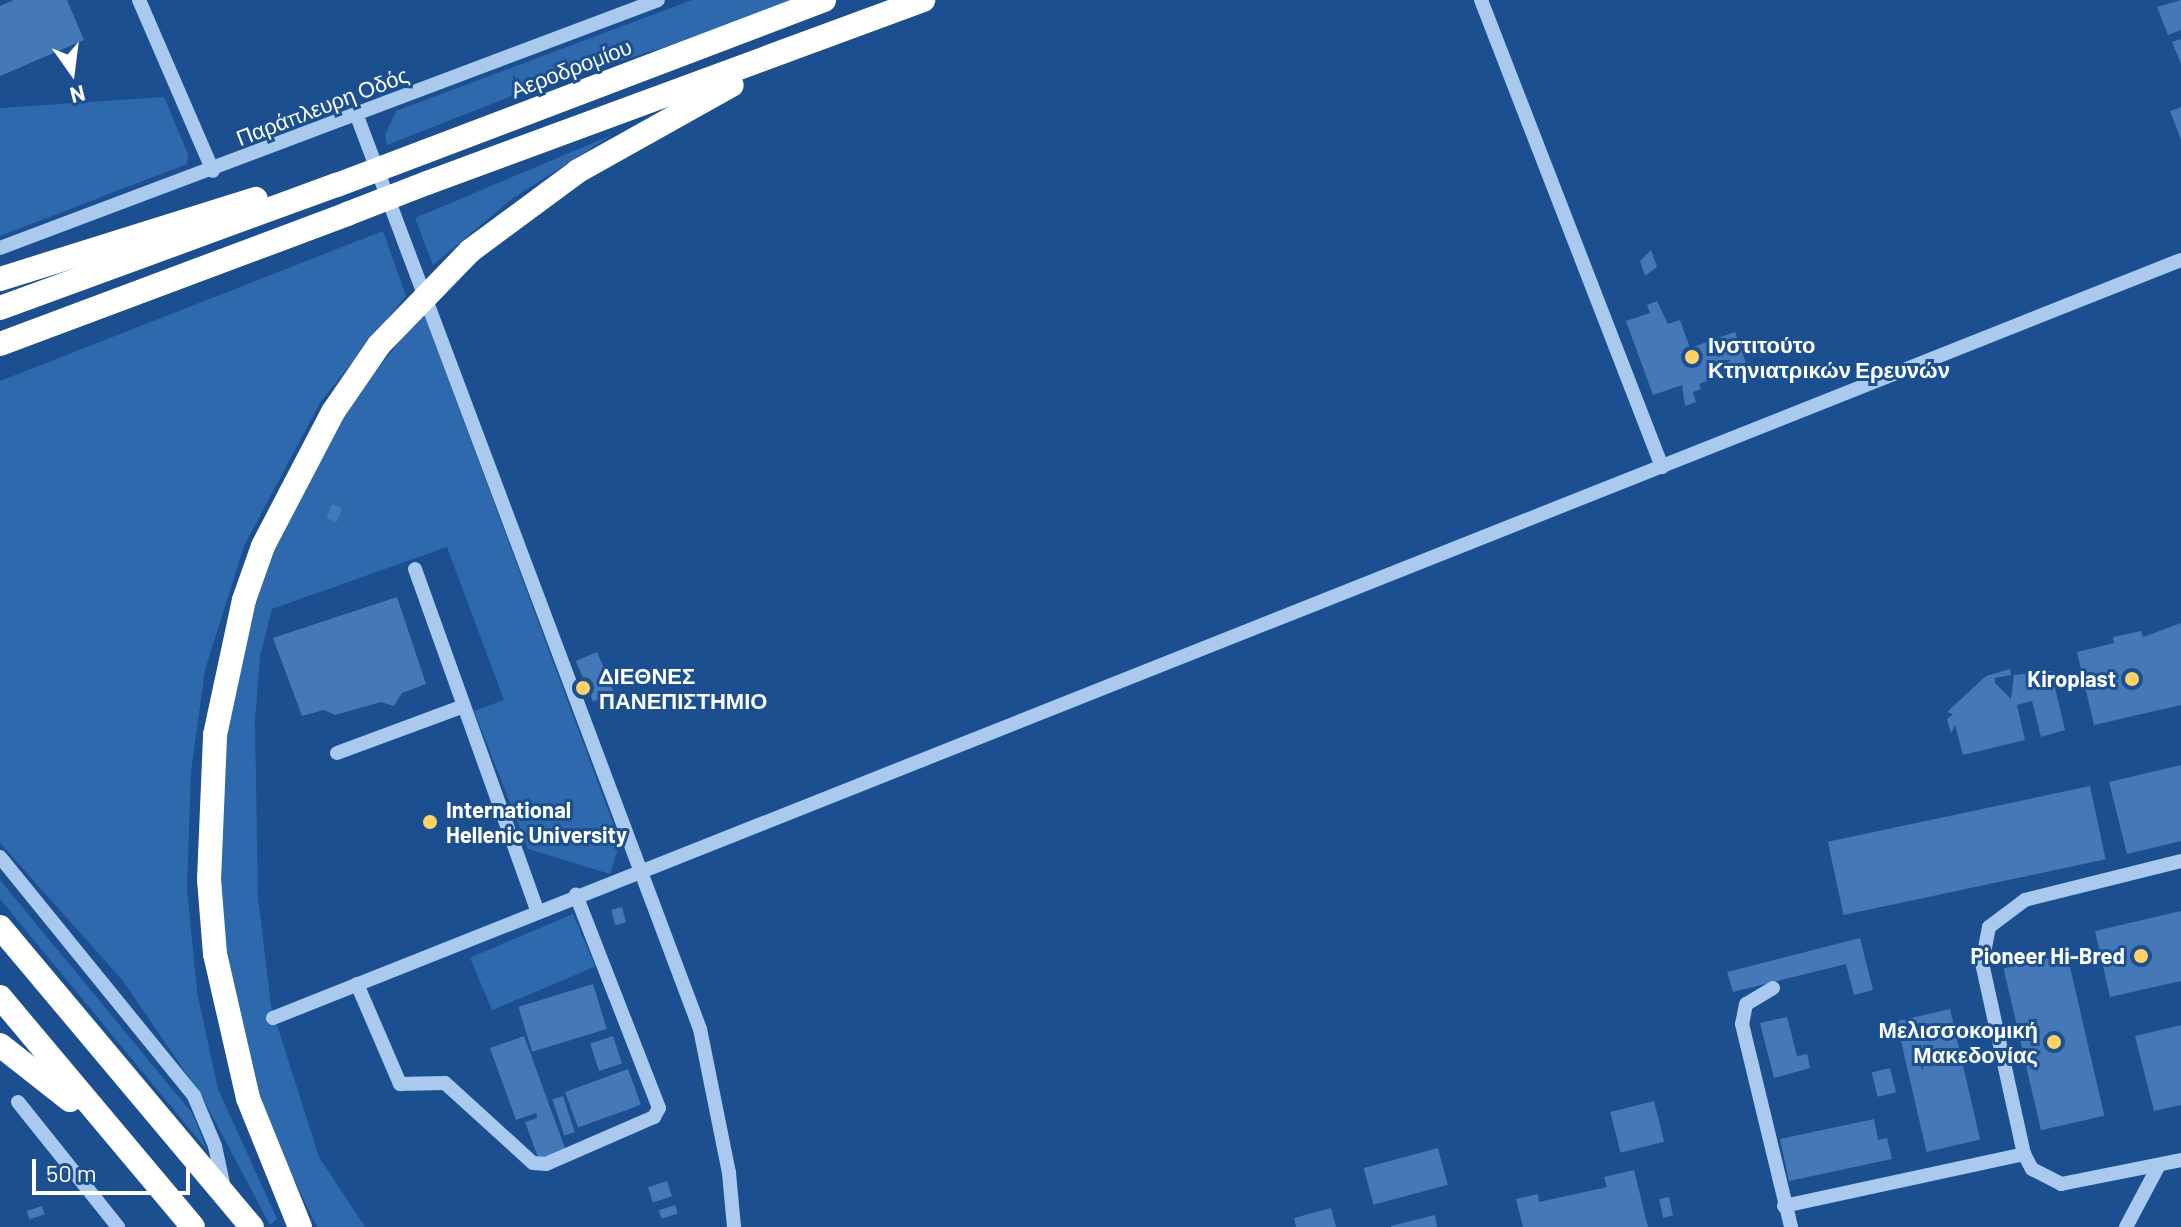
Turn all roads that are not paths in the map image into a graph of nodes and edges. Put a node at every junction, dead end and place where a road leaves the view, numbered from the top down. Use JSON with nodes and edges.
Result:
{"nodes":[{"id":1,"x":139,"y":0,"type":"edge"},
{"id":2,"x":658,"y":0,"type":"edge"},
{"id":3,"x":824,"y":0,"type":"edge"},
{"id":4,"x":923,"y":0,"type":"edge"},
{"id":5,"x":1481,"y":0,"type":"edge"},
{"id":6,"x":807,"y":44,"type":"junction"},
{"id":7,"x":357,"y":116,"type":"junction"},
{"id":8,"x":213,"y":171,"type":"junction"},
{"id":9,"x":337,"y":185,"type":"junction"},
{"id":10,"x":0,"y":248,"type":"edge"},
{"id":11,"x":2181,"y":260,"type":"edge"},
{"id":12,"x":0,"y":279,"type":"edge"},
{"id":13,"x":0,"y":308,"type":"edge"},
{"id":14,"x":0,"y":344,"type":"edge"},
{"id":15,"x":1662,"y":467,"type":"junction"},
{"id":16,"x":415,"y":569,"type":"dead end"},
{"id":17,"x":464,"y":706,"type":"junction"},
{"id":18,"x":337,"y":753,"type":"dead end"},
{"id":19,"x":0,"y":857,"type":"edge"},
{"id":20,"x":2181,"y":861,"type":"edge"},
{"id":21,"x":641,"y":871,"type":"junction"},
{"id":22,"x":576,"y":895,"type":"junction"},
{"id":23,"x":537,"y":910,"type":"junction"},
{"id":24,"x":0,"y":927,"type":"edge"},
{"id":25,"x":357,"y":984,"type":"junction"},
{"id":26,"x":1773,"y":988,"type":"dead end"},
{"id":27,"x":0,"y":997,"type":"edge"},
{"id":28,"x":273,"y":1018,"type":"dead end"},
{"id":29,"x":0,"y":1045,"type":"edge"},
{"id":30,"x":18,"y":1102,"type":"dead end"},
{"id":31,"x":123,"y":1146,"type":"junction"},
{"id":32,"x":2024,"y":1154,"type":"junction"},
{"id":33,"x":2181,"y":1160,"type":"edge"},
{"id":34,"x":2159,"y":1165,"type":"junction"},
{"id":35,"x":225,"y":1196,"type":"junction"},
{"id":36,"x":1784,"y":1206,"type":"junction"},
{"id":37,"x":118,"y":1227,"type":"edge"},
{"id":38,"x":193,"y":1227,"type":"edge"},
{"id":39,"x":252,"y":1227,"type":"edge"},
{"id":40,"x":300,"y":1227,"type":"edge"},
{"id":41,"x":734,"y":1227,"type":"edge"},
{"id":42,"x":1791,"y":1227,"type":"edge"},
{"id":43,"x":2126,"y":1227,"type":"edge"}],
"edges":[{"from":1,"to":8,"type":"street"},
{"from":2,"to":7,"type":"street","name":"Παράπλευρη Οδός"},
{"from":3,"to":9,"type":"highway","name":"Αεροδρομίου","bridge":true},
{"from":4,"to":6,"type":"highway"},
{"from":5,"to":15,"type":"street"},
{"from":6,"to":14,"type":"highway","bridge":true},
{"from":6,"to":40,"type":"highway","bridge":true},
{"from":7,"to":8,"type":"street","name":"Παράπλευρη Οδός"},
{"from":7,"to":21,"type":"street"},
{"from":8,"to":10,"type":"street","name":"Παράπλευρη Οδός"},
{"from":9,"to":12,"type":"highway"},
{"from":9,"to":13,"type":"highway"},
{"from":11,"to":15,"type":"street"},
{"from":15,"to":21,"type":"street"},
{"from":16,"to":17,"type":"street"},
{"from":17,"to":18,"type":"street"},
{"from":17,"to":23,"type":"street"},
{"from":19,"to":35,"type":"street"},
{"from":20,"to":32,"type":"street"},
{"from":21,"to":22,"type":"street"},
{"from":21,"to":41,"type":"street"},
{"from":22,"to":23,"type":"street"},
{"from":22,"to":25,"type":"street"},
{"from":23,"to":25,"type":"street"},
{"from":24,"to":35,"type":"highway"},
{"from":25,"to":28,"type":"street"},
{"from":26,"to":36,"type":"street"},
{"from":27,"to":31,"type":"highway"},
{"from":29,"to":31,"type":"highway"},
{"from":30,"to":37,"type":"street"},
{"from":31,"to":38,"type":"highway"},
{"from":32,"to":34,"type":"street"},
{"from":32,"to":36,"type":"street"},
{"from":33,"to":34,"type":"street"},
{"from":34,"to":43,"type":"street"},
{"from":35,"to":39,"type":"highway"},
{"from":36,"to":42,"type":"street"}]}
